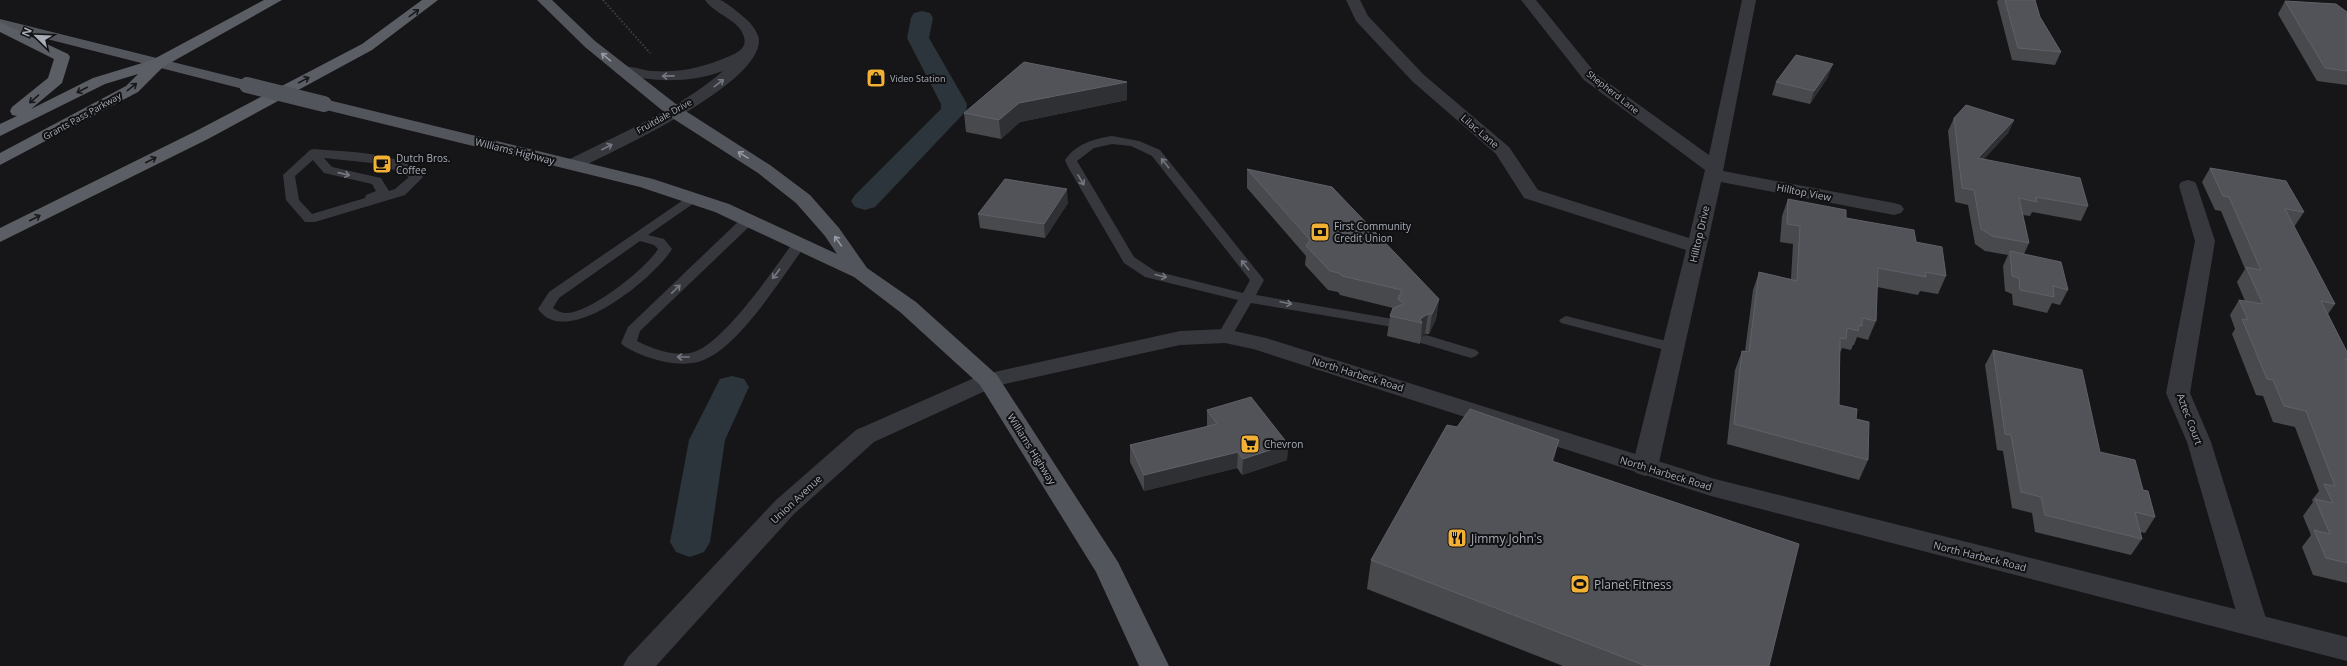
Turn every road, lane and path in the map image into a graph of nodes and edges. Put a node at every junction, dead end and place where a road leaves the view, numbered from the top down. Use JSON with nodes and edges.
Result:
{"nodes":[{"id":1,"x":275,"y":0,"type":"edge"},
{"id":2,"x":431,"y":0,"type":"edge"},
{"id":3,"x":544,"y":0,"type":"edge"},
{"id":4,"x":603,"y":0,"type":"edge"},
{"id":5,"x":712,"y":0,"type":"edge"},
{"id":6,"x":1353,"y":0,"type":"edge"},
{"id":7,"x":1528,"y":0,"type":"edge"},
{"id":8,"x":1749,"y":0,"type":"edge"},
{"id":9,"x":0,"y":25,"type":"edge"},
{"id":10,"x":745,"y":54,"type":"junction"},
{"id":11,"x":158,"y":63,"type":"junction"},
{"id":12,"x":622,"y":70,"type":"junction"},
{"id":13,"x":671,"y":76,"type":"junction"},
{"id":14,"x":675,"y":112,"type":"junction"},
{"id":15,"x":0,"y":121,"type":"edge"},
{"id":16,"x":0,"y":131,"type":"edge"},
{"id":17,"x":314,"y":153,"type":"junction"},
{"id":18,"x":0,"y":160,"type":"edge"},
{"id":19,"x":572,"y":165,"type":"junction"},
{"id":20,"x":1714,"y":172,"type":"junction"},
{"id":21,"x":2188,"y":186,"type":"dead end"},
{"id":22,"x":692,"y":198,"type":"junction"},
{"id":23,"x":354,"y":207,"type":"junction"},
{"id":24,"x":1894,"y":210,"type":"dead end"},
{"id":25,"x":748,"y":220,"type":"junction"},
{"id":26,"x":0,"y":236,"type":"edge"},
{"id":27,"x":638,"y":236,"type":"junction"},
{"id":28,"x":800,"y":243,"type":"junction"},
{"id":29,"x":1696,"y":247,"type":"junction"},
{"id":30,"x":861,"y":273,"type":"junction"},
{"id":31,"x":1247,"y":298,"type":"junction"},
{"id":32,"x":1566,"y":320,"type":"dead end"},
{"id":33,"x":1391,"y":327,"type":"edge"},
{"id":34,"x":1225,"y":336,"type":"junction"},
{"id":35,"x":1428,"y":336,"type":"dead end"},
{"id":36,"x":1673,"y":347,"type":"junction"},
{"id":37,"x":1471,"y":353,"type":"dead end"},
{"id":38,"x":989,"y":380,"type":"junction"},
{"id":39,"x":1646,"y":467,"type":"junction"},
{"id":40,"x":2254,"y":625,"type":"junction"},
{"id":41,"x":2347,"y":649,"type":"edge"},
{"id":42,"x":638,"y":666,"type":"edge"},
{"id":43,"x":1154,"y":666,"type":"edge"}],
"edges":[{"from":1,"to":11,"type":"highway","name":"Grants Pass Parkway"},
{"from":26,"to":2,"type":"highway","one_way":true},
{"from":12,"to":3,"type":"main road","name":"Williams Highway","one_way":true},
{"from":4,"to":13,"type":"path"},
{"from":5,"to":10,"type":"street","name":"Fruitdale Drive"},
{"from":6,"to":29,"type":"street","name":"Lilac Lane"},
{"from":7,"to":20,"type":"street","name":"Shepherd Lane"},
{"from":8,"to":20,"type":"street","name":"Hilltop Drive"},
{"from":9,"to":11,"type":"main road","name":"Williams Highway"},
{"from":9,"to":15,"type":"highway","one_way":true},
{"from":10,"to":13,"type":"street"},
{"from":14,"to":10,"type":"street","name":"Fruitdale Drive","one_way":true},
{"from":11,"to":16,"type":"highway","name":"Grants Pass Parkway","one_way":true},
{"from":18,"to":11,"type":"highway","name":"Grants Pass Parkway","one_way":true},
{"from":11,"to":19,"type":"main road","name":"Williams Highway","bridge":true},
{"from":13,"to":12,"type":"street","one_way":true},
{"from":12,"to":14,"type":"main road","name":"Williams Highway"},
{"from":19,"to":14,"type":"street","name":"Fruitdale Drive","one_way":true},
{"from":30,"to":14,"type":"main road","name":"Williams Highway","one_way":true},
{"from":17,"to":23,"type":"lane","one_way":true},
{"from":17,"to":23,"type":"lane"},
{"from":17,"to":23,"type":"lane"},
{"from":19,"to":22,"type":"main road","name":"Williams Highway"},
{"from":20,"to":24,"type":"street","name":"Hilltop View"},
{"from":20,"to":29,"type":"street","name":"Hilltop Drive"},
{"from":21,"to":40,"type":"street","name":"Aztec Court"},
{"from":22,"to":25,"type":"main road","name":"Williams Highway"},
{"from":22,"to":27,"type":"lane"},
{"from":25,"to":28,"type":"main road","name":"Williams Highway"},
{"from":28,"to":25,"type":"lane","one_way":true},
{"from":27,"to":27,"type":"lane"},
{"from":28,"to":30,"type":"main road","name":"Williams Highway"},
{"from":29,"to":36,"type":"street","name":"Hilltop Drive"},
{"from":30,"to":38,"type":"main road","name":"Williams Highway"},
{"from":31,"to":31,"type":"lane","one_way":true},
{"from":31,"to":33,"type":"lane","one_way":true},
{"from":31,"to":34,"type":"lane"},
{"from":32,"to":36,"type":"lane"},
{"from":34,"to":38,"type":"street","name":"North Harbeck Road"},
{"from":34,"to":39,"type":"street","name":"North Harbeck Road"},
{"from":35,"to":37,"type":"lane"},
{"from":36,"to":39,"type":"street","name":"Hilltop Drive"},
{"from":38,"to":42,"type":"street","name":"Union Avenue"},
{"from":38,"to":43,"type":"main road","name":"Williams Highway"},
{"from":39,"to":40,"type":"street","name":"North Harbeck Road"},
{"from":40,"to":41,"type":"street","name":"North Harbeck Road"}]}
